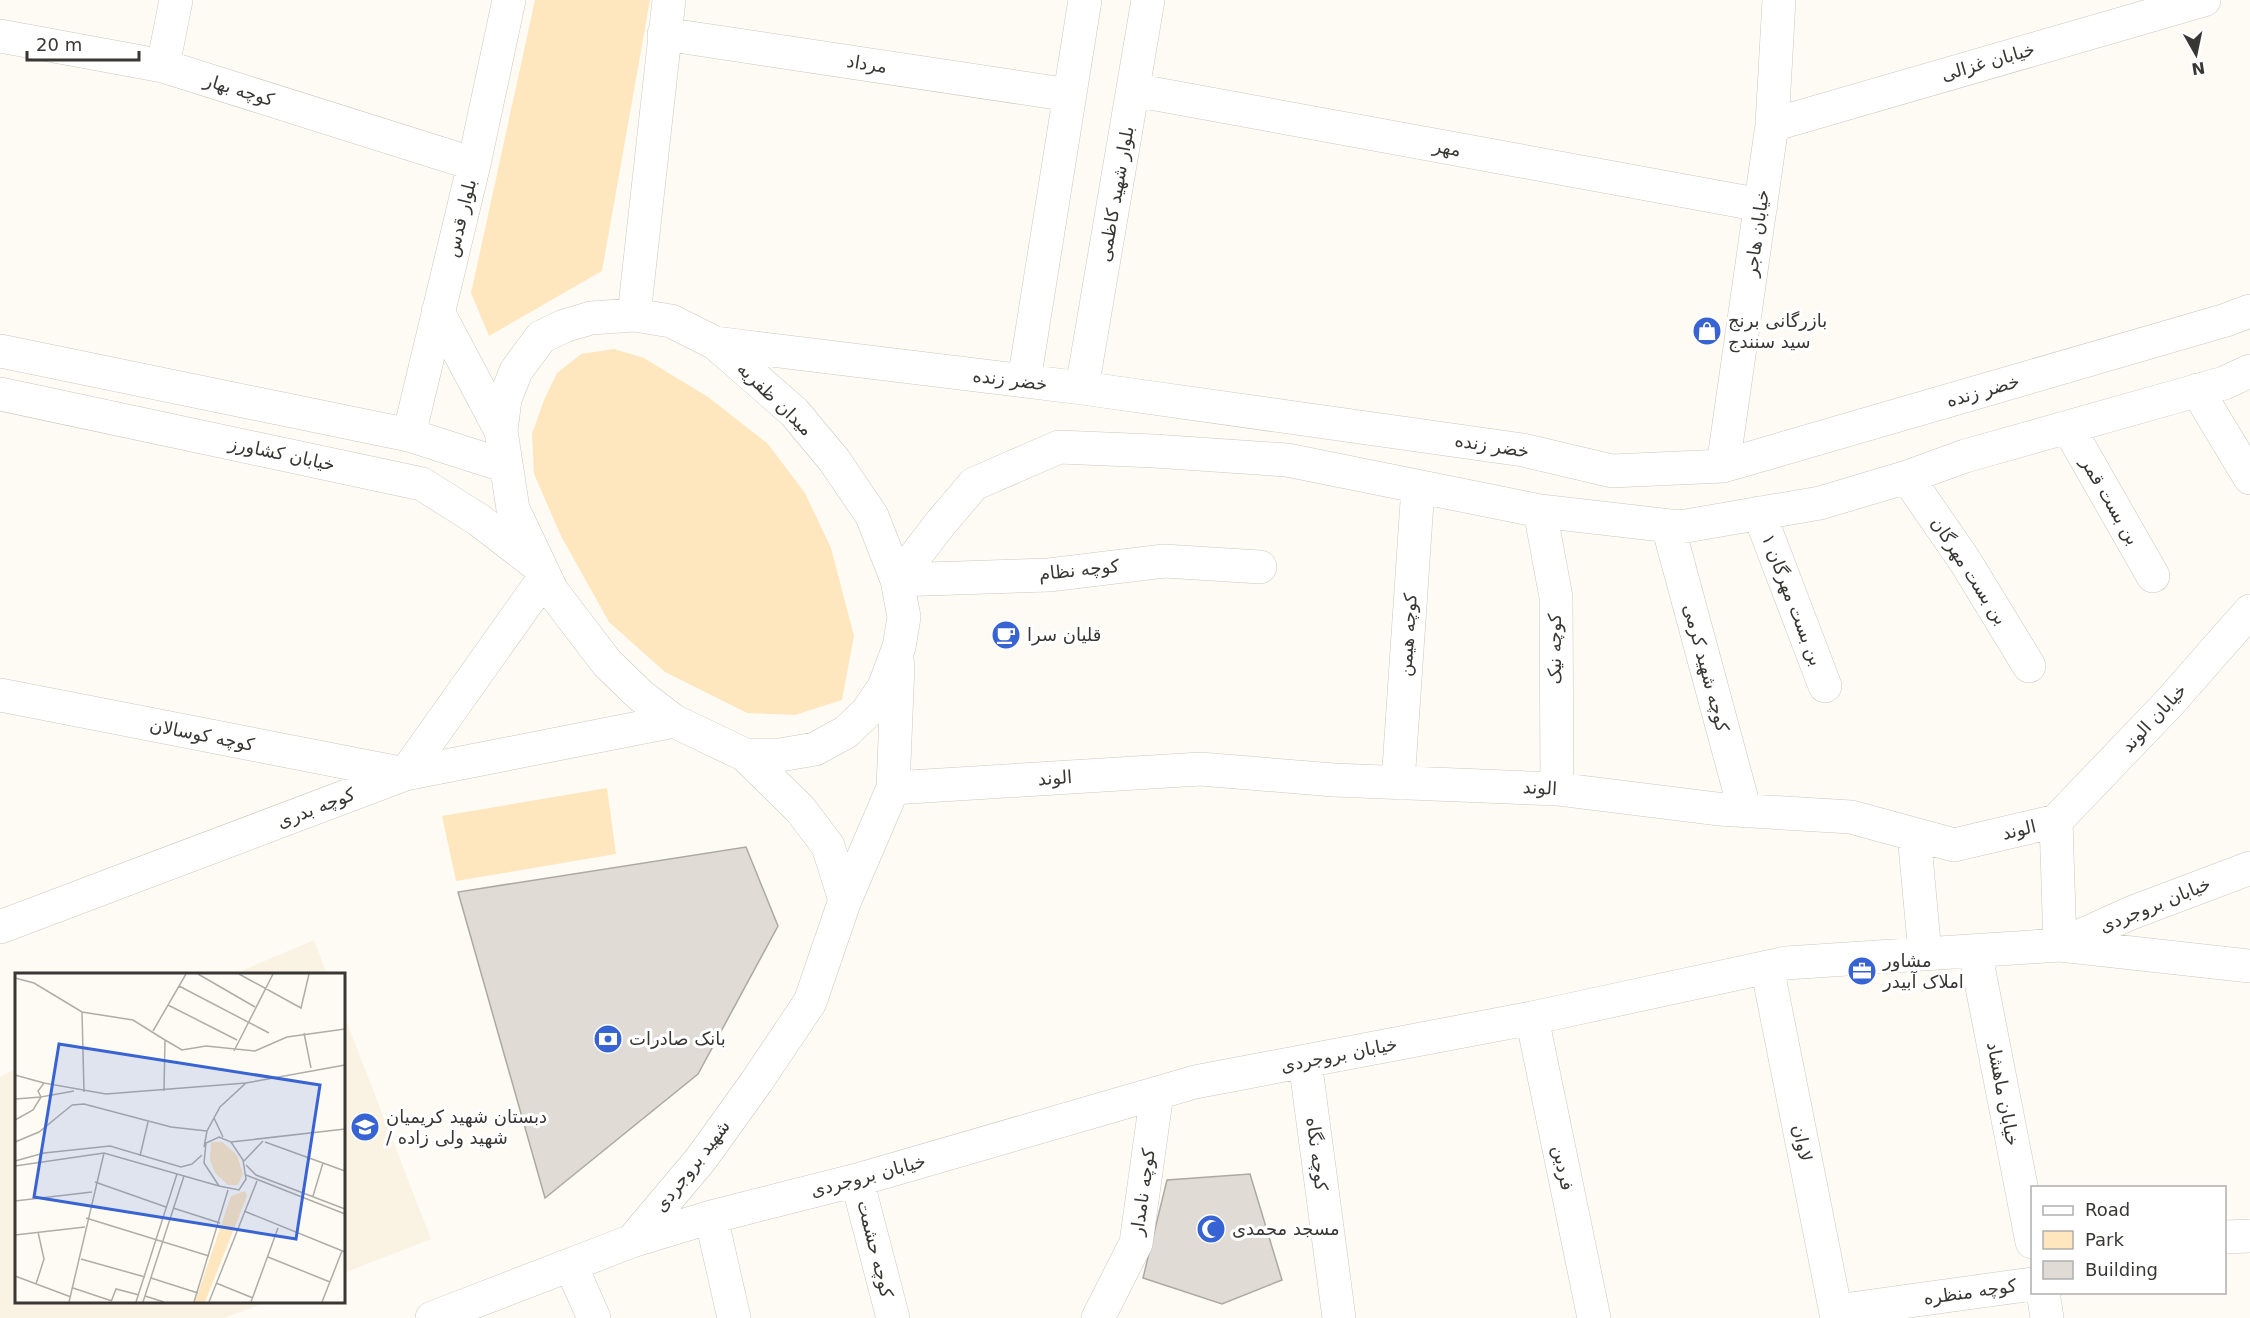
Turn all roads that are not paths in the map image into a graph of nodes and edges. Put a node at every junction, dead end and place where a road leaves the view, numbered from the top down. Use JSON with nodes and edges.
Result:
{"nodes":[{"id":1,"x":176,"y":0,"type":"edge"},
{"id":2,"x":509,"y":0,"type":"edge"},
{"id":3,"x":669,"y":0,"type":"edge"},
{"id":4,"x":1085,"y":0,"type":"edge"},
{"id":5,"x":1148,"y":0,"type":"edge"},
{"id":6,"x":1779,"y":0,"type":"edge"},
{"id":7,"x":2204,"y":0,"type":"edge"},
{"id":8,"x":664,"y":34,"type":"junction"},
{"id":9,"x":0,"y":36,"type":"edge"},
{"id":10,"x":163,"y":66,"type":"junction"},
{"id":11,"x":1134,"y":90,"type":"junction"},
{"id":12,"x":1070,"y":95,"type":"junction"},
{"id":13,"x":1772,"y":125,"type":"junction"},
{"id":14,"x":474,"y":164,"type":"junction"},
{"id":15,"x":1761,"y":205,"type":"junction"},
{"id":16,"x":2250,"y":311,"type":"edge"},
{"id":17,"x":438,"y":312,"type":"junction"},
{"id":18,"x":634,"y":315,"type":"junction"},
{"id":19,"x":716,"y":343,"type":"junction"},
{"id":20,"x":0,"y":351,"type":"edge"},
{"id":21,"x":33,"y":358,"type":"junction"},
{"id":22,"x":2250,"y":371,"type":"edge"},
{"id":23,"x":1024,"y":381,"type":"junction"},
{"id":24,"x":1082,"y":388,"type":"junction"},
{"id":25,"x":2197,"y":390,"type":"junction"},
{"id":26,"x":11,"y":396,"type":"edge"},
{"id":27,"x":2068,"y":427,"type":"junction"},
{"id":28,"x":501,"y":431,"type":"junction"},
{"id":29,"x":409,"y":435,"type":"junction"},
{"id":30,"x":506,"y":466,"type":"junction"},
{"id":31,"x":1723,"y":466,"type":"junction"},
{"id":32,"x":1907,"y":477,"type":"junction"},
{"id":33,"x":2250,"y":478,"type":"edge"},
{"id":34,"x":1418,"y":487,"type":"junction"},
{"id":35,"x":1540,"y":511,"type":"junction"},
{"id":36,"x":1759,"y":513,"type":"junction"},
{"id":37,"x":1668,"y":526,"type":"junction"},
{"id":38,"x":1260,"y":567,"type":"dead end"},
{"id":39,"x":543,"y":572,"type":"junction"},
{"id":40,"x":2152,"y":576,"type":"dead end"},
{"id":41,"x":897,"y":580,"type":"junction"},
{"id":42,"x":2250,"y":611,"type":"edge"},
{"id":43,"x":899,"y":647,"type":"junction"},
{"id":44,"x":2029,"y":666,"type":"dead end"},
{"id":45,"x":1824,"y":686,"type":"dead end"},
{"id":46,"x":0,"y":695,"type":"edge"},
{"id":47,"x":674,"y":721,"type":"junction"},
{"id":48,"x":745,"y":754,"type":"junction"},
{"id":49,"x":405,"y":774,"type":"junction"},
{"id":50,"x":1398,"y":783,"type":"junction"},
{"id":51,"x":893,"y":788,"type":"junction"},
{"id":52,"x":1557,"y":789,"type":"junction"},
{"id":53,"x":1745,"y":811,"type":"junction"},
{"id":54,"x":2056,"y":821,"type":"junction"},
{"id":55,"x":1914,"y":834,"type":"junction"},
{"id":56,"x":2250,"y":868,"type":"edge"},
{"id":57,"x":845,"y":900,"type":"junction"},
{"id":58,"x":0,"y":927,"type":"edge"},
{"id":59,"x":2061,"y":945,"type":"junction"},
{"id":60,"x":1975,"y":951,"type":"junction"},
{"id":61,"x":1925,"y":954,"type":"junction"},
{"id":62,"x":2250,"y":966,"type":"edge"},
{"id":63,"x":1767,"y":967,"type":"junction"},
{"id":64,"x":1532,"y":1018,"type":"junction"},
{"id":65,"x":1305,"y":1061,"type":"junction"},
{"id":66,"x":1157,"y":1093,"type":"junction"},
{"id":67,"x":857,"y":1180,"type":"junction"},
{"id":68,"x":711,"y":1218,"type":"junction"},
{"id":69,"x":2031,"y":1234,"type":"edge"},
{"id":70,"x":2250,"y":1236,"type":"edge"},
{"id":71,"x":2226,"y":1237,"type":"edge"},
{"id":72,"x":632,"y":1241,"type":"junction"},
{"id":73,"x":571,"y":1266,"type":"junction"},
{"id":74,"x":2031,"y":1284,"type":"edge"},
{"id":75,"x":2043,"y":1294,"type":"edge"},
{"id":76,"x":452,"y":1314,"type":"edge"},
{"id":77,"x":1837,"y":1315,"type":"edge"},
{"id":78,"x":594,"y":1318,"type":"edge"},
{"id":79,"x":734,"y":1318,"type":"edge"},
{"id":80,"x":893,"y":1318,"type":"edge"},
{"id":81,"x":1098,"y":1318,"type":"edge"},
{"id":82,"x":1339,"y":1318,"type":"edge"},
{"id":83,"x":1594,"y":1318,"type":"edge"},
{"id":84,"x":2047,"y":1318,"type":"edge"}],
"edges":[{"from":1,"to":10,"type":"street"},
{"from":2,"to":14,"type":"street","name":"بلوار قدس"},
{"from":3,"to":8,"type":"street"},
{"from":4,"to":12,"type":"street"},
{"from":5,"to":11,"type":"street","name":"بلوار شهید کاظمی"},
{"from":6,"to":13,"type":"street","name":"خیابان هاجر"},
{"from":7,"to":13,"type":"street","name":"خیابان غزالی"},
{"from":8,"to":12,"type":"street","name":"مرداد"},
{"from":8,"to":18,"type":"street"},
{"from":9,"to":10,"type":"street","name":"کوچه بهار"},
{"from":10,"to":14,"type":"street","name":"کوچه بهار"},
{"from":11,"to":15,"type":"street","name":"مهر"},
{"from":11,"to":24,"type":"street","name":"بلوار شهید کاظمی"},
{"from":12,"to":23,"type":"street"},
{"from":13,"to":15,"type":"street","name":"خیابان هاجر"},
{"from":14,"to":17,"type":"street","name":"بلوار قدس"},
{"from":15,"to":31,"type":"street","name":"خیابان هاجر"},
{"from":16,"to":31,"type":"street","name":"خضر زنده"},
{"from":17,"to":28,"type":"street"},
{"from":17,"to":29,"type":"street","name":"بلوار قدس"},
{"from":18,"to":19,"type":"street","name":"میدان ظفریه"},
{"from":18,"to":28,"type":"street","name":"میدان ظفریه"},
{"from":19,"to":23,"type":"street","name":"خضر زنده"},
{"from":19,"to":41,"type":"street","name":"میدان ظفریه"},
{"from":20,"to":21,"type":"street"},
{"from":21,"to":26,"type":"street"},
{"from":21,"to":29,"type":"street"},
{"from":22,"to":25,"type":"street"},
{"from":23,"to":24,"type":"street","name":"خضر زنده"},
{"from":24,"to":31,"type":"street","name":"خضر زنده"},
{"from":25,"to":27,"type":"street"},
{"from":25,"to":33,"type":"street"},
{"from":26,"to":39,"type":"street","name":"خیابان کشاورز"},
{"from":27,"to":32,"type":"street"},
{"from":27,"to":40,"type":"street","name":"بن بست قمر"},
{"from":28,"to":30,"type":"street","name":"میدان ظفریه"},
{"from":29,"to":30,"type":"street"},
{"from":30,"to":39,"type":"street","name":"میدان ظفریه"},
{"from":32,"to":36,"type":"street"},
{"from":32,"to":44,"type":"street","name":"بن بست مهرگان"},
{"from":34,"to":35,"type":"street"},
{"from":34,"to":41,"type":"street"},
{"from":34,"to":50,"type":"street","name":"کوچه هیمن"},
{"from":35,"to":37,"type":"street"},
{"from":35,"to":52,"type":"street","name":"کوچه نیک"},
{"from":36,"to":37,"type":"street"},
{"from":36,"to":45,"type":"street","name":"بن بست مهرگان ۱"},
{"from":37,"to":53,"type":"street","name":"کوچه شهید کرمی"},
{"from":38,"to":41,"type":"street","name":"کوچه نظام"},
{"from":39,"to":47,"type":"street","name":"میدان ظفریه"},
{"from":39,"to":49,"type":"street"},
{"from":41,"to":43,"type":"street","name":"میدان ظفریه"},
{"from":42,"to":54,"type":"street","name":"خیابان الوند"},
{"from":43,"to":48,"type":"street","name":"میدان ظفریه"},
{"from":43,"to":51,"type":"street"},
{"from":46,"to":49,"type":"street","name":"کوچه کوسالان"},
{"from":47,"to":48,"type":"street","name":"میدان ظفریه"},
{"from":47,"to":49,"type":"street"},
{"from":48,"to":57,"type":"street"},
{"from":49,"to":58,"type":"street","name":"کوچه بدری"},
{"from":50,"to":51,"type":"street","name":"الوند"},
{"from":50,"to":52,"type":"street","name":"الوند"},
{"from":51,"to":57,"type":"street","name":"شهید بروجردی"},
{"from":52,"to":53,"type":"street","name":"الوند"},
{"from":53,"to":55,"type":"street","name":"الوند"},
{"from":54,"to":55,"type":"street","name":"الوند"},
{"from":54,"to":59,"type":"street","name":"الوند"},
{"from":55,"to":61,"type":"street"},
{"from":56,"to":59,"type":"street","name":"خیابان بروجردی"},
{"from":57,"to":72,"type":"street","name":"شهید بروجردی"},
{"from":59,"to":60,"type":"street","name":"خیابان بروجردی"},
{"from":59,"to":62,"type":"street","name":"خیابان بروجردی"},
{"from":60,"to":61,"type":"street","name":"خیابان بروجردی"},
{"from":60,"to":69,"type":"street","name":"خیابان ماهشاد"},
{"from":61,"to":63,"type":"street","name":"خیابان بروجردی"},
{"from":63,"to":64,"type":"street","name":"خیابان بروجردی"},
{"from":63,"to":77,"type":"street","name":"لاوان"},
{"from":64,"to":65,"type":"street","name":"خیابان بروجردی"},
{"from":64,"to":83,"type":"street","name":"فردین"},
{"from":65,"to":66,"type":"street","name":"خیابان بروجردی"},
{"from":65,"to":82,"type":"street","name":"کوچه نگاه"},
{"from":66,"to":67,"type":"street","name":"خیابان بروجردی"},
{"from":66,"to":81,"type":"street","name":"کوچه نامدار"},
{"from":67,"to":68,"type":"street","name":"خیابان بروجردی"},
{"from":67,"to":80,"type":"street","name":"کوچه حشمت"},
{"from":68,"to":72,"type":"street","name":"خیابان بروجردی"},
{"from":68,"to":79,"type":"street"},
{"from":70,"to":71,"type":"street"},
{"from":72,"to":73,"type":"street","name":"شهید بروجردی"},
{"from":73,"to":76,"type":"street","name":"شهید بروجردی"},
{"from":73,"to":78,"type":"street"},
{"from":74,"to":77,"type":"street","name":"کوچه منظره"},
{"from":75,"to":84,"type":"street"}]}
